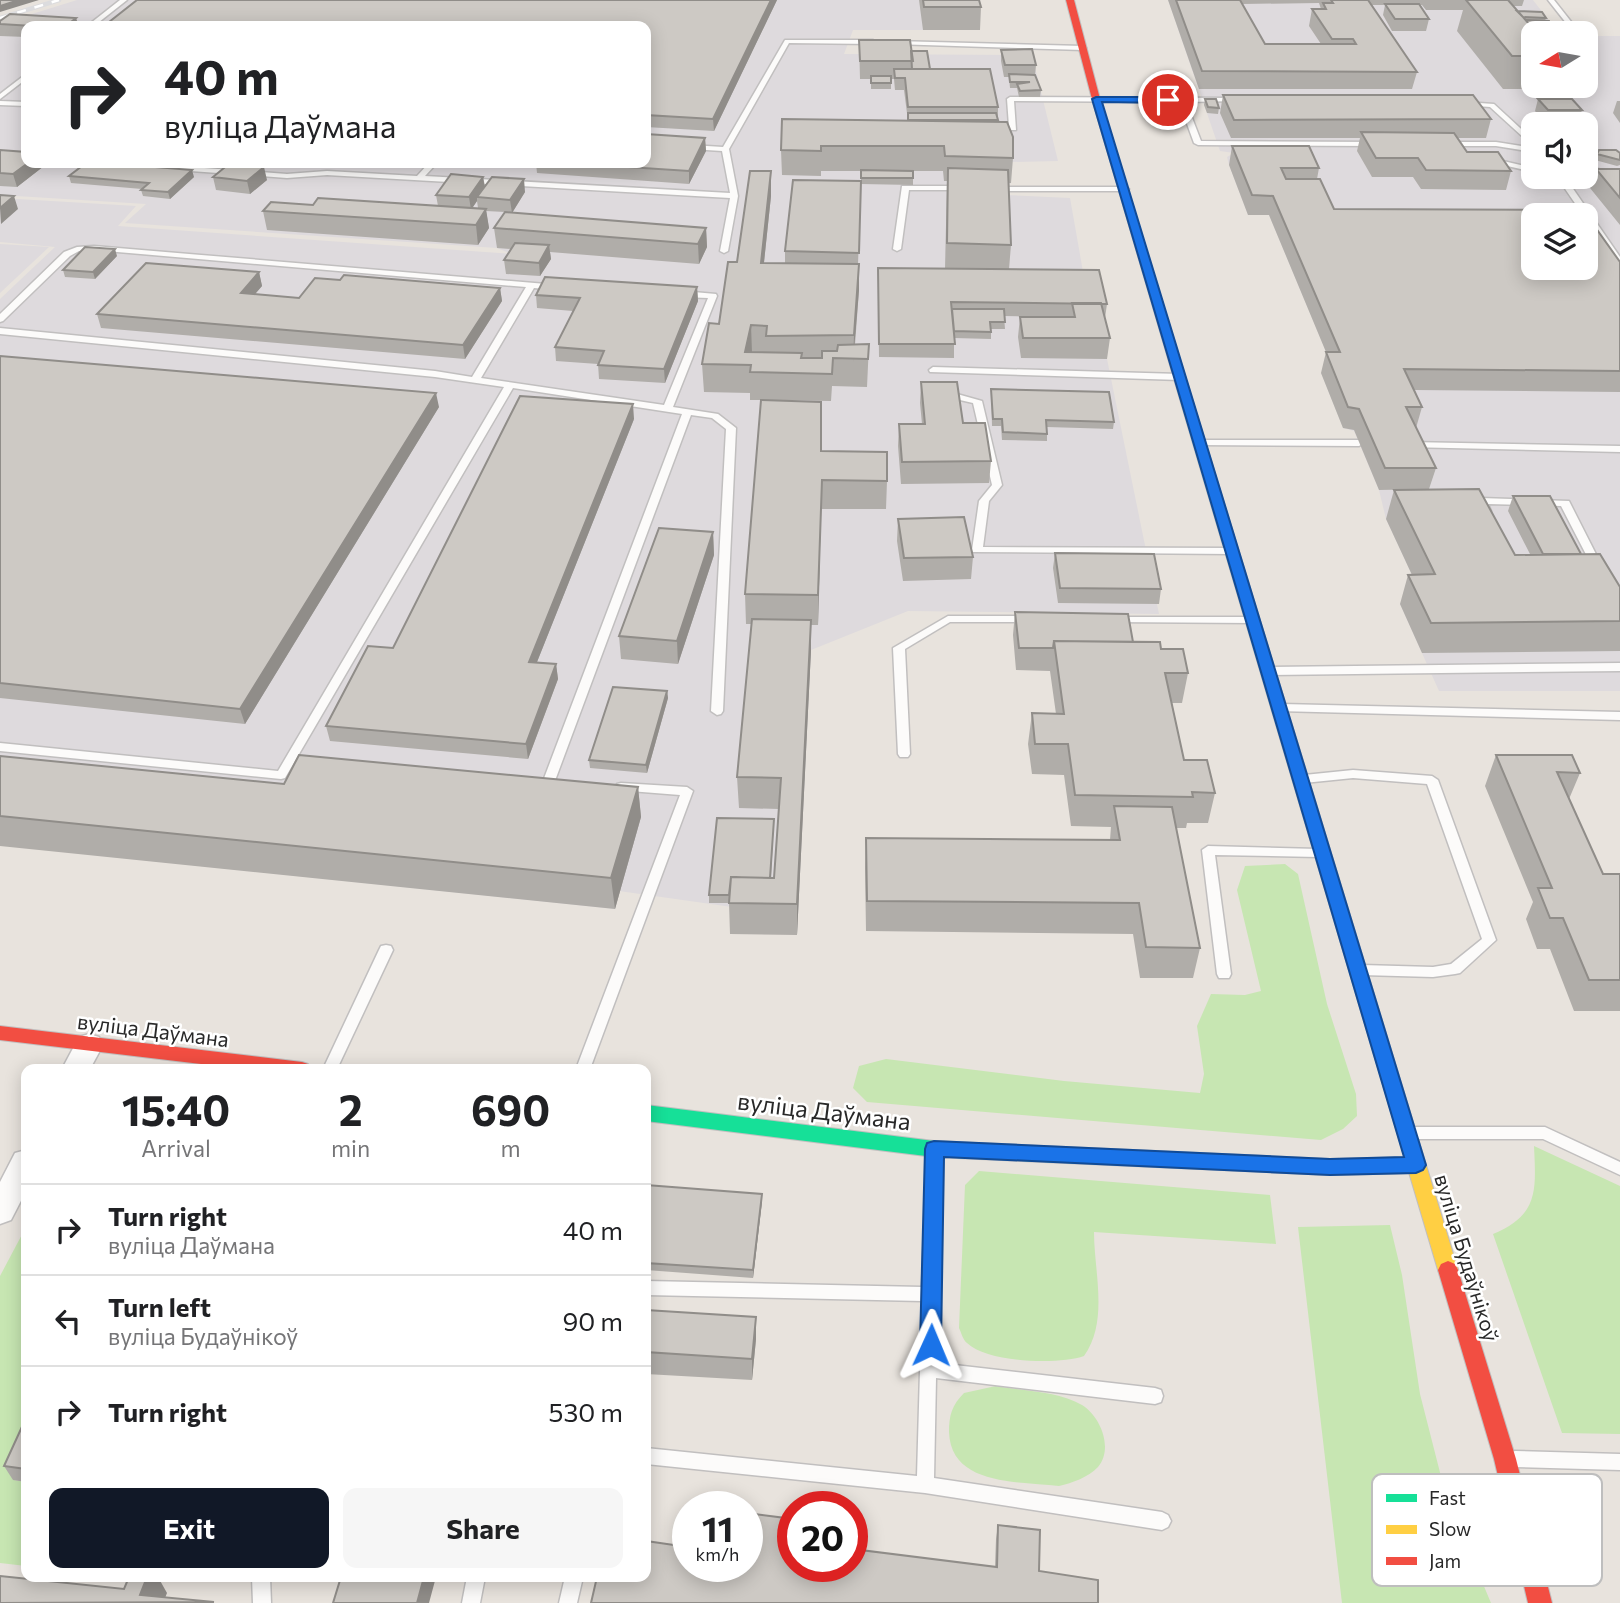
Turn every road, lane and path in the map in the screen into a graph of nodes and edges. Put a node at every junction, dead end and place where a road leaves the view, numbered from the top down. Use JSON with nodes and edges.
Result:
{"nodes":[{"id":1,"x":124,"y":0,"type":"edge"},
{"id":2,"x":1070,"y":0,"type":"edge"},
{"id":3,"x":1551,"y":0,"type":"edge"},
{"id":4,"x":97,"y":21,"type":"edge"},
{"id":5,"x":1568,"y":21,"type":"edge"},
{"id":6,"x":876,"y":42,"type":"edge"},
{"id":7,"x":890,"y":43,"type":"edge"},
{"id":8,"x":1083,"y":48,"type":"junction"},
{"id":9,"x":21,"y":80,"type":"edge"},
{"id":10,"x":0,"y":97,"type":"edge"},
{"id":11,"x":1096,"y":99,"type":"junction"},
{"id":12,"x":1182,"y":100,"type":"junction"},
{"id":13,"x":1242,"y":100,"type":"edge"},
{"id":14,"x":0,"y":103,"type":"edge"},
{"id":15,"x":21,"y":104,"type":"edge"},
{"id":16,"x":1453,"y":104,"type":"edge"},
{"id":17,"x":985,"y":128,"type":"edge"},
{"id":18,"x":1521,"y":133,"type":"edge"},
{"id":19,"x":1385,"y":144,"type":"edge"},
{"id":20,"x":1441,"y":144,"type":"edge"},
{"id":21,"x":686,"y":146,"type":"edge"},
{"id":22,"x":1521,"y":148,"type":"edge"},
{"id":23,"x":725,"y":149,"type":"junction"},
{"id":24,"x":1484,"y":160,"type":"edge"},
{"id":25,"x":177,"y":168,"type":"edge"},
{"id":26,"x":428,"y":168,"type":"edge"},
{"id":27,"x":1521,"y":168,"type":"edge"},
{"id":28,"x":1598,"y":171,"type":"edge"},
{"id":29,"x":419,"y":178,"type":"junction"},
{"id":30,"x":1620,"y":179,"type":"edge"},
{"id":31,"x":967,"y":188,"type":"edge"},
{"id":32,"x":979,"y":188,"type":"edge"},
{"id":33,"x":1568,"y":189,"type":"edge"},
{"id":34,"x":1125,"y":190,"type":"junction"},
{"id":35,"x":734,"y":196,"type":"junction"},
{"id":36,"x":897,"y":249,"type":"dead end"},
{"id":37,"x":724,"y":251,"type":"dead end"},
{"id":38,"x":1620,"y":263,"type":"edge"},
{"id":39,"x":531,"y":286,"type":"junction"},
{"id":40,"x":570,"y":288,"type":"edge"},
{"id":41,"x":674,"y":294,"type":"edge"},
{"id":42,"x":0,"y":319,"type":"edge"},
{"id":43,"x":0,"y":331,"type":"edge"},
{"id":44,"x":933,"y":370,"type":"dead end"},
{"id":45,"x":1180,"y":376,"type":"junction"},
{"id":46,"x":475,"y":380,"type":"junction"},
{"id":47,"x":510,"y":385,"type":"junction"},
{"id":48,"x":950,"y":396,"type":"edge"},
{"id":49,"x":667,"y":409,"type":"junction"},
{"id":50,"x":687,"y":412,"type":"junction"},
{"id":51,"x":1200,"y":443,"type":"junction"},
{"id":52,"x":1359,"y":443,"type":"dead end"},
{"id":53,"x":1409,"y":445,"type":"edge"},
{"id":54,"x":1620,"y":449,"type":"edge"},
{"id":55,"x":1493,"y":525,"type":"edge"},
{"id":56,"x":1232,"y":551,"type":"junction"},
{"id":57,"x":1601,"y":575,"type":"edge"},
{"id":58,"x":1045,"y":620,"type":"edge"},
{"id":59,"x":1101,"y":620,"type":"edge"},
{"id":60,"x":1252,"y":620,"type":"junction"},
{"id":61,"x":1620,"y":667,"type":"edge"},
{"id":62,"x":1267,"y":671,"type":"junction"},
{"id":63,"x":1278,"y":708,"type":"junction"},
{"id":64,"x":718,"y":711,"type":"dead end"},
{"id":65,"x":1620,"y":716,"type":"edge"},
{"id":66,"x":0,"y":747,"type":"edge"},
{"id":67,"x":904,"y":754,"type":"dead end"},
{"id":68,"x":288,"y":764,"type":"junction"},
{"id":69,"x":301,"y":765,"type":"edge"},
{"id":70,"x":1300,"y":780,"type":"junction"},
{"id":71,"x":519,"y":783,"type":"edge"},
{"id":72,"x":620,"y":786,"type":"edge"},
{"id":73,"x":1322,"y":853,"type":"junction"},
{"id":74,"x":386,"y":950,"type":"dead end"},
{"id":75,"x":1358,"y":970,"type":"junction"},
{"id":76,"x":1224,"y":974,"type":"dead end"},
{"id":77,"x":0,"y":1033,"type":"edge"},
{"id":78,"x":83,"y":1057,"type":"edge"},
{"id":79,"x":207,"y":1064,"type":"edge"},
{"id":80,"x":332,"y":1064,"type":"edge"},
{"id":81,"x":585,"y":1064,"type":"edge"},
{"id":82,"x":651,"y":1113,"type":"edge"},
{"id":83,"x":1406,"y":1133,"type":"junction"},
{"id":84,"x":934,"y":1149,"type":"junction"},
{"id":85,"x":1416,"y":1165,"type":"junction"},
{"id":86,"x":1620,"y":1169,"type":"edge"},
{"id":87,"x":21,"y":1171,"type":"edge"},
{"id":88,"x":0,"y":1211,"type":"edge"},
{"id":89,"x":651,"y":1288,"type":"edge"},
{"id":90,"x":932,"y":1294,"type":"junction"},
{"id":91,"x":930,"y":1370,"type":"junction"},
{"id":92,"x":1155,"y":1396,"type":"dead end"},
{"id":93,"x":651,"y":1457,"type":"edge"},
{"id":94,"x":1505,"y":1459,"type":"junction"},
{"id":95,"x":1620,"y":1462,"type":"edge"},
{"id":96,"x":1509,"y":1474,"type":"edge"},
{"id":97,"x":925,"y":1485,"type":"junction"},
{"id":98,"x":1162,"y":1521,"type":"dead end"},
{"id":99,"x":261,"y":1582,"type":"edge"},
{"id":100,"x":476,"y":1582,"type":"edge"},
{"id":101,"x":573,"y":1582,"type":"edge"},
{"id":102,"x":262,"y":1603,"type":"edge"},
{"id":103,"x":471,"y":1603,"type":"edge"},
{"id":104,"x":568,"y":1603,"type":"edge"}],
"edges":[{"from":1,"to":4,"type":"lane"},
{"from":2,"to":8,"type":"main road","name":"вуліца Будаўнікоў"},
{"from":3,"to":5,"type":"lane"},
{"from":6,"to":23,"type":"lane"},
{"from":7,"to":8,"type":"lane"},
{"from":8,"to":11,"type":"main road","name":"вуліца Будаўнікоў"},
{"from":9,"to":10,"type":"lane"},
{"from":11,"to":12,"type":"lane"},
{"from":11,"to":17,"type":"lane"},
{"from":11,"to":34,"type":"main road","name":"вуліца Будаўнікоў"},
{"from":12,"to":13,"type":"lane"},
{"from":12,"to":19,"type":"lane"},
{"from":14,"to":15,"type":"lane"},
{"from":16,"to":18,"type":"lane"},
{"from":20,"to":22,"type":"lane"},
{"from":21,"to":23,"type":"lane"},
{"from":23,"to":35,"type":"lane"},
{"from":24,"to":27,"type":"lane"},
{"from":25,"to":29,"type":"lane"},
{"from":26,"to":29,"type":"lane"},
{"from":28,"to":30,"type":"lane"},
{"from":29,"to":35,"type":"lane"},
{"from":31,"to":36,"type":"lane"},
{"from":32,"to":34,"type":"lane"},
{"from":33,"to":38,"type":"lane"},
{"from":34,"to":45,"type":"main road","name":"вуліца Будаўнікоў"},
{"from":35,"to":37,"type":"lane"},
{"from":39,"to":40,"type":"lane"},
{"from":39,"to":42,"type":"lane"},
{"from":39,"to":46,"type":"lane"},
{"from":41,"to":49,"type":"lane"},
{"from":43,"to":46,"type":"lane"},
{"from":44,"to":45,"type":"lane"},
{"from":45,"to":51,"type":"main road","name":"вуліца Будаўнікоў"},
{"from":46,"to":47,"type":"lane"},
{"from":47,"to":49,"type":"lane"},
{"from":47,"to":68,"type":"lane"},
{"from":48,"to":56,"type":"lane"},
{"from":49,"to":50,"type":"lane"},
{"from":50,"to":64,"type":"lane"},
{"from":50,"to":71,"type":"lane"},
{"from":51,"to":52,"type":"lane"},
{"from":51,"to":56,"type":"main road","name":"вуліца Будаўнікоў"},
{"from":53,"to":54,"type":"lane"},
{"from":55,"to":57,"type":"lane"},
{"from":56,"to":60,"type":"main road","name":"вуліца Будаўнікоў"},
{"from":58,"to":67,"type":"lane"},
{"from":59,"to":60,"type":"lane"},
{"from":60,"to":62,"type":"main road","name":"вуліца Будаўнікоў"},
{"from":61,"to":62,"type":"lane"},
{"from":62,"to":63,"type":"main road","name":"вуліца Будаўнікоў"},
{"from":63,"to":65,"type":"lane"},
{"from":63,"to":70,"type":"main road","name":"вуліца Будаўнікоў"},
{"from":66,"to":68,"type":"lane"},
{"from":68,"to":69,"type":"lane"},
{"from":70,"to":73,"type":"main road","name":"вуліца Будаўнікоў"},
{"from":70,"to":75,"type":"lane"},
{"from":72,"to":81,"type":"lane"},
{"from":73,"to":75,"type":"main road","name":"вуліца Будаўнікоў"},
{"from":73,"to":76,"type":"lane"},
{"from":74,"to":80,"type":"lane"},
{"from":75,"to":83,"type":"main road","name":"вуліца Будаўнікоў"},
{"from":77,"to":78,"type":"main road","name":"вуліца Даўмана"},
{"from":78,"to":79,"type":"main road","name":"вуліца Даўмана"},
{"from":82,"to":84,"type":"main road","name":"вуліца Даўмана"},
{"from":83,"to":85,"type":"main road","name":"вуліца Будаўнікоў"},
{"from":83,"to":86,"type":"lane"},
{"from":84,"to":85,"type":"main road","name":"вуліца Даўмана"},
{"from":84,"to":90,"type":"lane"},
{"from":85,"to":94,"type":"main road","name":"вуліца Будаўнікоў"},
{"from":87,"to":88,"type":"street"},
{"from":89,"to":90,"type":"lane"},
{"from":90,"to":91,"type":"lane"},
{"from":91,"to":92,"type":"lane"},
{"from":91,"to":97,"type":"lane"},
{"from":93,"to":97,"type":"lane"},
{"from":94,"to":95,"type":"lane"},
{"from":94,"to":96,"type":"main road","name":"вуліца Будаўнікоў"},
{"from":97,"to":98,"type":"lane"},
{"from":99,"to":102,"type":"lane"},
{"from":100,"to":103,"type":"lane"},
{"from":101,"to":104,"type":"lane"}]}
